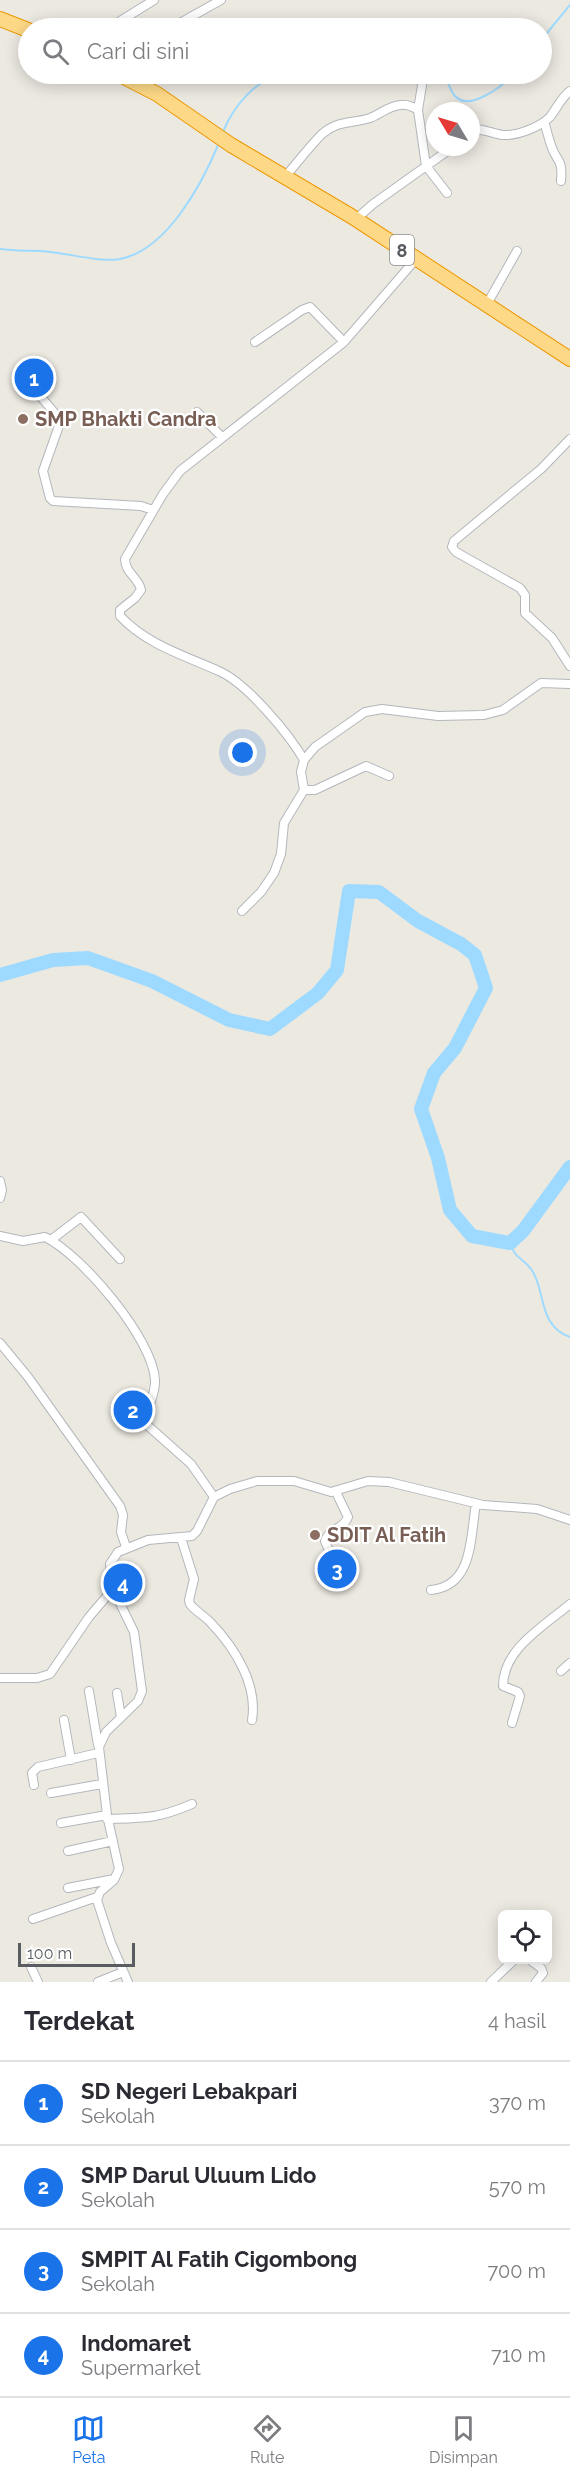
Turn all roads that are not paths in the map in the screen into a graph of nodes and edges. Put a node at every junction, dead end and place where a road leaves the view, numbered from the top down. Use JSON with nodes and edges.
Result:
{"nodes":[{"id":1,"x":154,"y":0,"type":"edge"},
{"id":2,"x":221,"y":0,"type":"edge"},
{"id":3,"x":125,"y":18,"type":"edge"},
{"id":4,"x":189,"y":18,"type":"edge"},
{"id":5,"x":0,"y":19,"type":"edge"},
{"id":6,"x":18,"y":26,"type":"edge"},
{"id":7,"x":147,"y":84,"type":"edge"},
{"id":8,"x":422,"y":85,"type":"dead end"},
{"id":9,"x":569,"y":95,"type":"edge"},
{"id":10,"x":418,"y":110,"type":"junction"},
{"id":11,"x":544,"y":122,"type":"junction"},
{"id":12,"x":480,"y":129,"type":"edge"},
{"id":13,"x":440,"y":156,"type":"edge"},
{"id":14,"x":426,"y":166,"type":"junction"},
{"id":15,"x":285,"y":177,"type":"junction"},
{"id":16,"x":561,"y":181,"type":"dead end"},
{"id":17,"x":447,"y":193,"type":"dead end"},
{"id":18,"x":356,"y":219,"type":"junction"},
{"id":19,"x":517,"y":251,"type":"dead end"},
{"id":20,"x":416,"y":259,"type":"junction"},
{"id":21,"x":487,"y":304,"type":"junction"},
{"id":22,"x":255,"y":342,"type":"dead end"},
{"id":23,"x":344,"y":342,"type":"junction"},
{"id":24,"x":570,"y":359,"type":"edge"},
{"id":25,"x":35,"y":390,"type":"dead end"},
{"id":26,"x":197,"y":412,"type":"dead end"},
{"id":27,"x":222,"y":437,"type":"junction"},
{"id":28,"x":570,"y":439,"type":"edge"},
{"id":29,"x":153,"y":510,"type":"junction"},
{"id":30,"x":570,"y":666,"type":"edge"},
{"id":31,"x":569,"y":687,"type":"edge"},
{"id":32,"x":304,"y":760,"type":"junction"},
{"id":33,"x":389,"y":776,"type":"dead end"},
{"id":34,"x":304,"y":790,"type":"junction"},
{"id":35,"x":242,"y":911,"type":"dead end"},
{"id":36,"x":0,"y":1181,"type":"edge"},
{"id":37,"x":0,"y":1198,"type":"edge"},
{"id":38,"x":0,"y":1236,"type":"edge"},
{"id":39,"x":51,"y":1240,"type":"junction"},
{"id":40,"x":120,"y":1259,"type":"dead end"},
{"id":41,"x":0,"y":1343,"type":"edge"},
{"id":42,"x":336,"y":1492,"type":"junction"},
{"id":43,"x":214,"y":1497,"type":"junction"},
{"id":44,"x":476,"y":1504,"type":"junction"},
{"id":45,"x":570,"y":1520,"type":"edge"},
{"id":46,"x":181,"y":1538,"type":"junction"},
{"id":47,"x":126,"y":1547,"type":"junction"},
{"id":48,"x":338,"y":1572,"type":"dead end"},
{"id":49,"x":113,"y":1589,"type":"junction"},
{"id":50,"x":431,"y":1590,"type":"dead end"},
{"id":51,"x":570,"y":1604,"type":"edge"},
{"id":52,"x":570,"y":1663,"type":"edge"},
{"id":53,"x":561,"y":1671,"type":"dead end"},
{"id":54,"x":0,"y":1678,"type":"edge"},
{"id":55,"x":89,"y":1691,"type":"dead end"},
{"id":56,"x":117,"y":1694,"type":"dead end"},
{"id":57,"x":121,"y":1717,"type":"junction"},
{"id":58,"x":64,"y":1720,"type":"dead end"},
{"id":59,"x":252,"y":1720,"type":"dead end"},
{"id":60,"x":512,"y":1723,"type":"dead end"},
{"id":61,"x":98,"y":1750,"type":"junction"},
{"id":62,"x":71,"y":1760,"type":"junction"},
{"id":63,"x":102,"y":1784,"type":"junction"},
{"id":64,"x":34,"y":1785,"type":"dead end"},
{"id":65,"x":51,"y":1793,"type":"dead end"},
{"id":66,"x":192,"y":1804,"type":"dead end"},
{"id":67,"x":107,"y":1817,"type":"junction"},
{"id":68,"x":61,"y":1823,"type":"dead end"},
{"id":69,"x":113,"y":1840,"type":"junction"},
{"id":70,"x":68,"y":1851,"type":"dead end"},
{"id":71,"x":115,"y":1879,"type":"junction"},
{"id":72,"x":68,"y":1888,"type":"dead end"},
{"id":73,"x":97,"y":1897,"type":"junction"},
{"id":74,"x":33,"y":1919,"type":"dead end"},
{"id":75,"x":509,"y":1964,"type":"edge"},
{"id":76,"x":536,"y":1964,"type":"edge"},
{"id":77,"x":31,"y":1967,"type":"dead end"},
{"id":78,"x":123,"y":1972,"type":"junction"},
{"id":79,"x":38,"y":1982,"type":"edge"},
{"id":80,"x":98,"y":1982,"type":"edge"},
{"id":81,"x":128,"y":1982,"type":"edge"},
{"id":82,"x":491,"y":1982,"type":"edge"},
{"id":83,"x":536,"y":1982,"type":"edge"}],
"edges":[{"from":1,"to":3,"type":"street"},
{"from":2,"to":4,"type":"street"},
{"from":5,"to":6,"type":"highway"},
{"from":7,"to":15,"type":"highway","number":"8"},
{"from":8,"to":10,"type":"street"},
{"from":9,"to":11,"type":"street"},
{"from":10,"to":14,"type":"street"},
{"from":10,"to":15,"type":"street"},
{"from":11,"to":12,"type":"street"},
{"from":11,"to":16,"type":"street"},
{"from":13,"to":14,"type":"street"},
{"from":14,"to":17,"type":"street"},
{"from":14,"to":18,"type":"street"},
{"from":15,"to":18,"type":"highway","number":"8"},
{"from":18,"to":20,"type":"highway","number":"8"},
{"from":19,"to":21,"type":"street"},
{"from":20,"to":21,"type":"highway","number":"8"},
{"from":20,"to":23,"type":"street"},
{"from":21,"to":24,"type":"highway","number":"8"},
{"from":22,"to":23,"type":"street"},
{"from":23,"to":27,"type":"street"},
{"from":25,"to":29,"type":"street"},
{"from":26,"to":27,"type":"street"},
{"from":27,"to":29,"type":"street"},
{"from":28,"to":30,"type":"street"},
{"from":29,"to":32,"type":"street"},
{"from":31,"to":32,"type":"street"},
{"from":32,"to":34,"type":"street"},
{"from":33,"to":34,"type":"street"},
{"from":34,"to":35,"type":"street"},
{"from":36,"to":37,"type":"street"},
{"from":38,"to":39,"type":"street"},
{"from":39,"to":40,"type":"street"},
{"from":39,"to":43,"type":"street"},
{"from":41,"to":47,"type":"street"},
{"from":42,"to":43,"type":"street"},
{"from":42,"to":44,"type":"street"},
{"from":42,"to":48,"type":"street"},
{"from":43,"to":46,"type":"street"},
{"from":44,"to":45,"type":"street"},
{"from":44,"to":50,"type":"street"},
{"from":46,"to":47,"type":"street"},
{"from":46,"to":59,"type":"street"},
{"from":47,"to":49,"type":"street"},
{"from":49,"to":54,"type":"street"},
{"from":49,"to":57,"type":"street"},
{"from":51,"to":60,"type":"street"},
{"from":52,"to":53,"type":"street"},
{"from":55,"to":61,"type":"street"},
{"from":56,"to":57,"type":"street"},
{"from":57,"to":61,"type":"street"},
{"from":58,"to":62,"type":"street"},
{"from":61,"to":62,"type":"street"},
{"from":61,"to":63,"type":"street"},
{"from":62,"to":64,"type":"street"},
{"from":63,"to":65,"type":"street"},
{"from":63,"to":67,"type":"street"},
{"from":66,"to":67,"type":"street"},
{"from":67,"to":68,"type":"street"},
{"from":67,"to":69,"type":"street"},
{"from":69,"to":70,"type":"street"},
{"from":69,"to":71,"type":"street"},
{"from":71,"to":72,"type":"street"},
{"from":71,"to":73,"type":"street"},
{"from":73,"to":74,"type":"street"},
{"from":73,"to":78,"type":"street"},
{"from":75,"to":82,"type":"street"},
{"from":76,"to":83,"type":"street"},
{"from":77,"to":79,"type":"street"},
{"from":78,"to":80,"type":"street"},
{"from":78,"to":81,"type":"street"}]}
